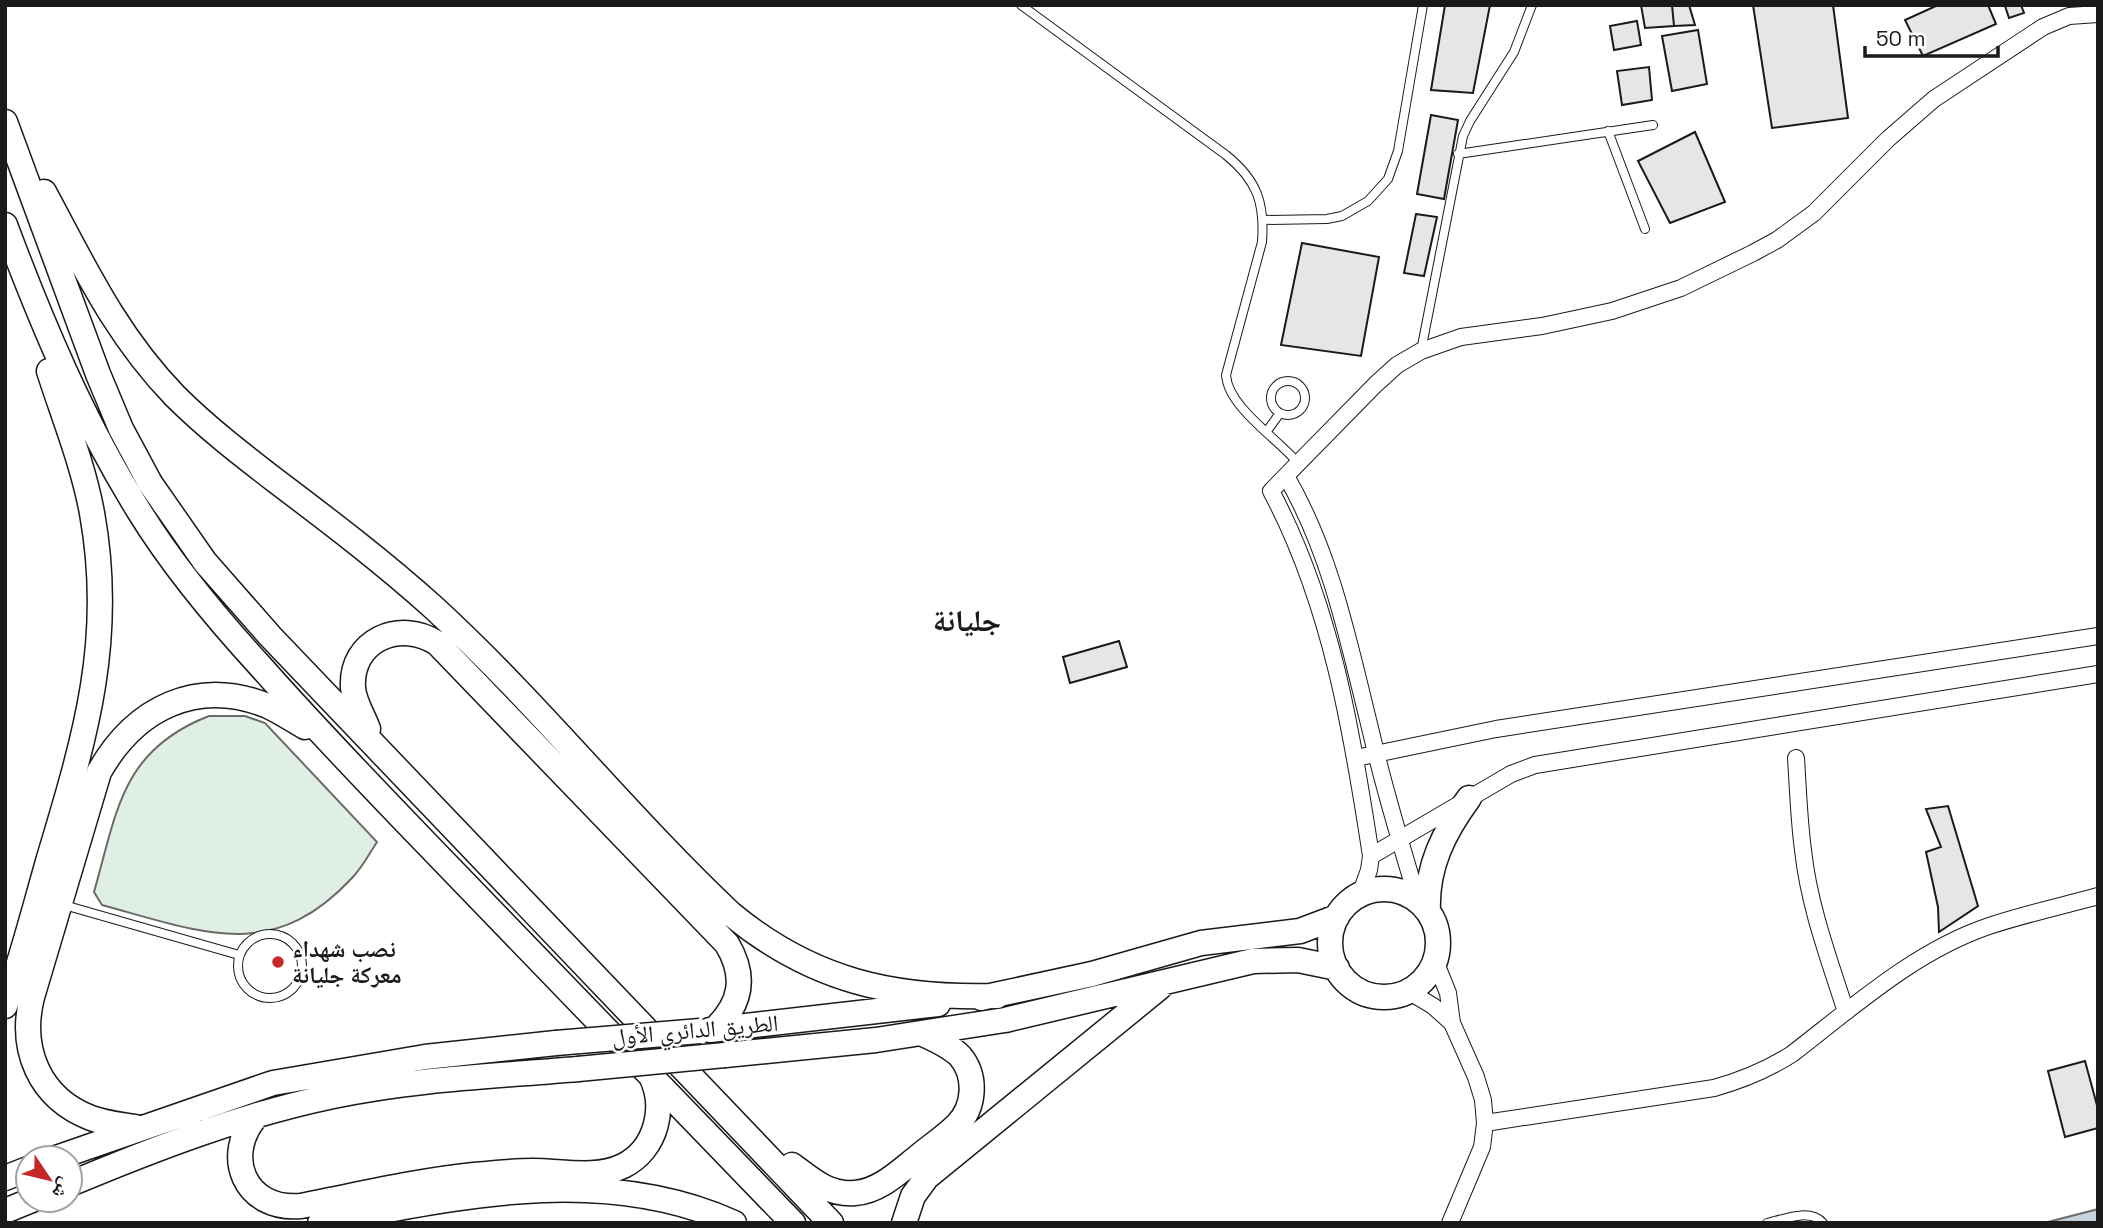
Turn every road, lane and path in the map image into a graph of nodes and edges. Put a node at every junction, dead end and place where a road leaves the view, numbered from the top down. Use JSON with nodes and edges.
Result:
{"nodes":[{"id":1,"x":1021,"y":5,"type":"edge"},
{"id":2,"x":1423,"y":5,"type":"edge"},
{"id":3,"x":1532,"y":5,"type":"edge"},
{"id":4,"x":2098,"y":14,"type":"edge"},
{"id":5,"x":1653,"y":125,"type":"dead end"},
{"id":6,"x":8,"y":129,"type":"edge"},
{"id":7,"x":1608,"y":131,"type":"junction"},
{"id":8,"x":1458,"y":154,"type":"junction"},
{"id":9,"x":1264,"y":220,"type":"junction"},
{"id":10,"x":5,"y":225,"type":"edge"},
{"id":11,"x":1645,"y":229,"type":"dead end"},
{"id":12,"x":33,"y":302,"type":"junction"},
{"id":13,"x":1421,"y":351,"type":"junction"},
{"id":14,"x":1280,"y":413,"type":"junction"},
{"id":15,"x":1267,"y":431,"type":"junction"},
{"id":16,"x":1298,"y":463,"type":"junction"},
{"id":17,"x":1286,"y":476,"type":"junction"},
{"id":18,"x":2098,"y":636,"type":"edge"},
{"id":19,"x":2098,"y":674,"type":"edge"},
{"id":20,"x":324,"y":738,"type":"junction"},
{"id":21,"x":373,"y":743,"type":"junction"},
{"id":22,"x":1376,"y":754,"type":"junction"},
{"id":23,"x":1356,"y":758,"type":"junction"},
{"id":24,"x":1796,"y":758,"type":"dead end"},
{"id":25,"x":1469,"y":798,"type":"junction"},
{"id":26,"x":1399,"y":840,"type":"junction"},
{"id":27,"x":1371,"y":856,"type":"junction"},
{"id":28,"x":1360,"y":895,"type":"junction"},
{"id":29,"x":2098,"y":896,"type":"edge"},
{"id":30,"x":59,"y":904,"type":"junction"},
{"id":31,"x":1423,"y":906,"type":"junction"},
{"id":32,"x":1337,"y":917,"type":"junction"},
{"id":33,"x":239,"y":955,"type":"junction"},
{"id":34,"x":1434,"y":961,"type":"junction"},
{"id":35,"x":1337,"y":968,"type":"junction"},
{"id":36,"x":1167,"y":981,"type":"junction"},
{"id":37,"x":1408,"y":991,"type":"junction"},
{"id":38,"x":997,"y":996,"type":"junction"},
{"id":39,"x":5,"y":1006,"type":"edge"},
{"id":40,"x":1846,"y":1012,"type":"junction"},
{"id":41,"x":1452,"y":1023,"type":"junction"},
{"id":42,"x":707,"y":1030,"type":"junction"},
{"id":43,"x":923,"y":1034,"type":"junction"},
{"id":44,"x":648,"y":1070,"type":"junction"},
{"id":45,"x":257,"y":1115,"type":"junction"},
{"id":46,"x":1485,"y":1123,"type":"junction"},
{"id":47,"x":140,"y":1128,"type":"junction"},
{"id":48,"x":753,"y":1141,"type":"junction"},
{"id":49,"x":84,"y":1148,"type":"edge"},
{"id":50,"x":84,"y":1178,"type":"edge"},
{"id":51,"x":320,"y":1223,"type":"edge"},
{"id":52,"x":734,"y":1223,"type":"edge"},
{"id":53,"x":793,"y":1223,"type":"edge"},
{"id":54,"x":831,"y":1223,"type":"edge"},
{"id":55,"x":904,"y":1223,"type":"edge"},
{"id":56,"x":1450,"y":1223,"type":"edge"},
{"id":57,"x":1767,"y":1223,"type":"edge"},
{"id":58,"x":1823,"y":1223,"type":"edge"}],
"edges":[{"from":1,"to":9,"type":"lane"},
{"from":2,"to":9,"type":"lane"},
{"from":3,"to":8,"type":"lane"},
{"from":4,"to":13,"type":"street"},
{"from":5,"to":7,"type":"lane"},
{"from":6,"to":21,"type":"main road"},
{"from":6,"to":38,"type":"main road"},
{"from":7,"to":8,"type":"lane"},
{"from":7,"to":11,"type":"lane"},
{"from":8,"to":13,"type":"lane"},
{"from":9,"to":15,"type":"lane"},
{"from":10,"to":12,"type":"main road"},
{"from":12,"to":20,"type":"main road"},
{"from":12,"to":39,"type":"main road"},
{"from":13,"to":16,"type":"street"},
{"from":14,"to":14,"type":"lane"},
{"from":14,"to":15,"type":"lane"},
{"from":15,"to":16,"type":"lane"},
{"from":16,"to":17,"type":"street"},
{"from":17,"to":22,"type":"street"},
{"from":17,"to":23,"type":"street"},
{"from":18,"to":22,"type":"street"},
{"from":19,"to":25,"type":"street"},
{"from":20,"to":30,"type":"main road"},
{"from":20,"to":44,"type":"main road"},
{"from":21,"to":42,"type":"main road"},
{"from":21,"to":48,"type":"main road"},
{"from":22,"to":23,"type":"street"},
{"from":22,"to":26,"type":"street"},
{"from":23,"to":27,"type":"street"},
{"from":24,"to":40,"type":"street"},
{"from":25,"to":26,"type":"street"},
{"from":25,"to":31,"type":"main road"},
{"from":26,"to":27,"type":"street"},
{"from":26,"to":31,"type":"street"},
{"from":27,"to":28,"type":"street"},
{"from":28,"to":31,"type":"main road"},
{"from":28,"to":32,"type":"main road"},
{"from":29,"to":40,"type":"street"},
{"from":30,"to":33,"type":"lane"},
{"from":30,"to":47,"type":"main road"},
{"from":31,"to":34,"type":"main road"},
{"from":32,"to":35,"type":"main road"},
{"from":32,"to":38,"type":"main road","name":"الطريق الدائري الأول"},
{"from":33,"to":33,"type":"lane"},
{"from":34,"to":37,"type":"main road"},
{"from":34,"to":41,"type":"street"},
{"from":35,"to":36,"type":"main road"},
{"from":35,"to":37,"type":"main road"},
{"from":36,"to":43,"type":"main road"},
{"from":36,"to":55,"type":"main road"},
{"from":37,"to":41,"type":"street"},
{"from":38,"to":42,"type":"main road","name":"الطريق الدائري الأول"},
{"from":40,"to":46,"type":"street"},
{"from":41,"to":46,"type":"street"},
{"from":42,"to":47,"type":"main road","name":"الطريق الدائري الأول","bridge":true},
{"from":43,"to":45,"type":"main road","bridge":true},
{"from":43,"to":48,"type":"main road"},
{"from":44,"to":45,"type":"main road"},
{"from":44,"to":53,"type":"main road"},
{"from":45,"to":50,"type":"main road"},
{"from":46,"to":56,"type":"street"},
{"from":47,"to":49,"type":"main road","name":"الطريق الدائري الأول"},
{"from":48,"to":54,"type":"main road"},
{"from":51,"to":52,"type":"main road"},
{"from":57,"to":58,"type":"lane"}]}
